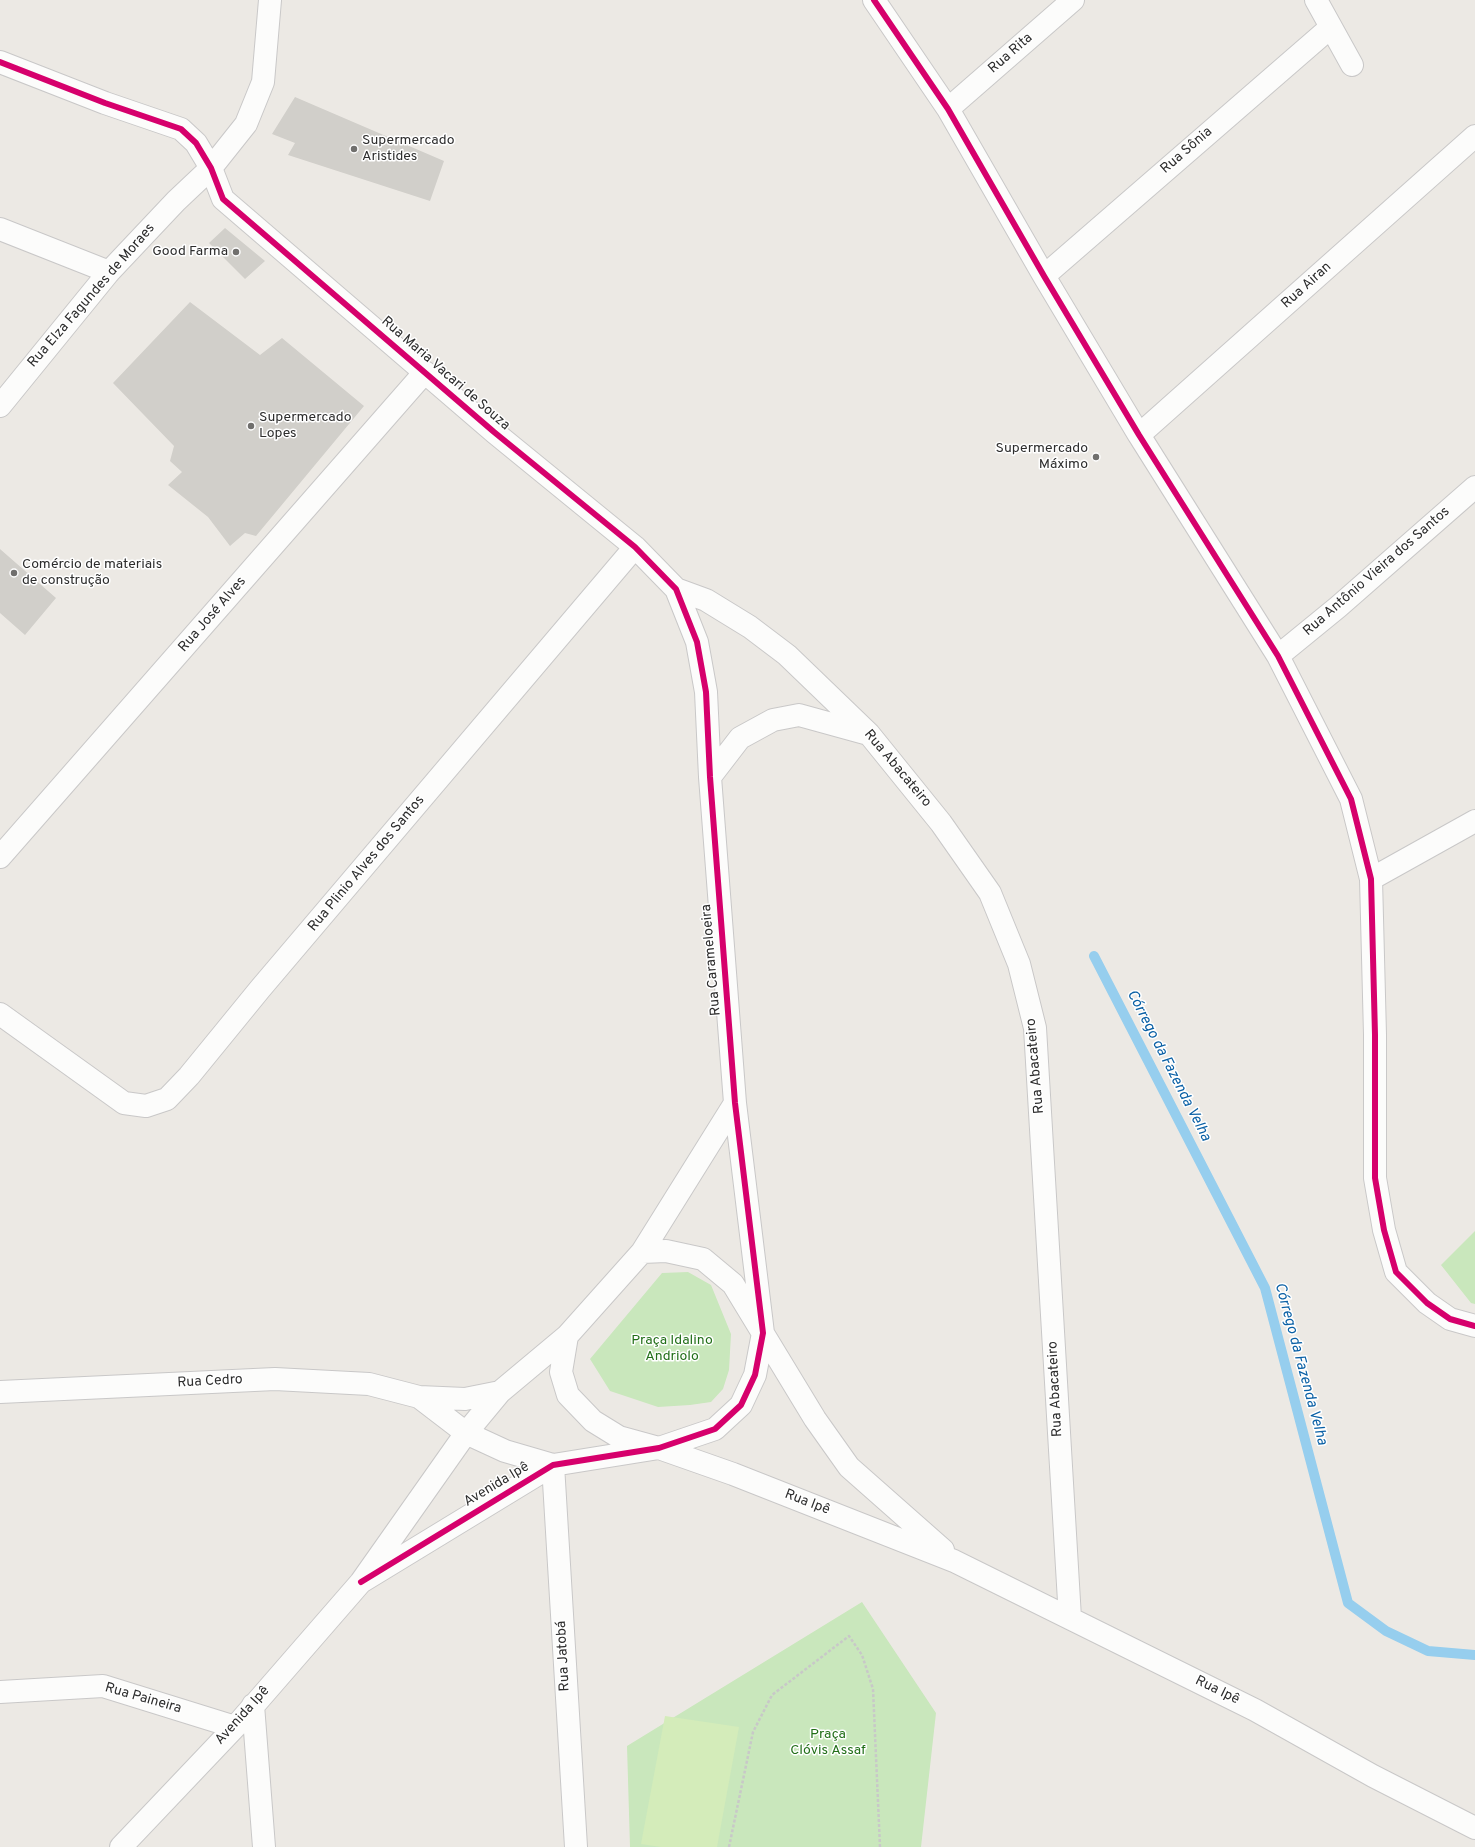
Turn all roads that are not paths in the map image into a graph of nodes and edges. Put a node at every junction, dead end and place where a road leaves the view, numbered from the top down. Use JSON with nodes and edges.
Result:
{"nodes":[{"id":1,"x":270,"y":0,"type":"edge"},
{"id":2,"x":874,"y":0,"type":"edge"},
{"id":3,"x":1073,"y":0,"type":"edge"},
{"id":4,"x":1316,"y":0,"type":"edge"},
{"id":5,"x":1331,"y":27,"type":"junction"},
{"id":6,"x":0,"y":62,"type":"edge"},
{"id":7,"x":1352,"y":65,"type":"dead end"},
{"id":8,"x":948,"y":109,"type":"junction"},
{"id":9,"x":1475,"y":136,"type":"edge"},
{"id":10,"x":211,"y":168,"type":"junction"},
{"id":11,"x":0,"y":229,"type":"edge"},
{"id":12,"x":109,"y":272,"type":"junction"},
{"id":13,"x":1044,"y":276,"type":"junction"},
{"id":14,"x":425,"y":372,"type":"junction"},
{"id":15,"x":0,"y":406,"type":"edge"},
{"id":16,"x":1140,"y":436,"type":"junction"},
{"id":17,"x":1475,"y":487,"type":"edge"},
{"id":18,"x":635,"y":548,"type":"junction"},
{"id":19,"x":676,"y":589,"type":"junction"},
{"id":20,"x":1278,"y":656,"type":"junction"},
{"id":21,"x":869,"y":734,"type":"junction"},
{"id":22,"x":710,"y":777,"type":"junction"},
{"id":23,"x":1475,"y":821,"type":"edge"},
{"id":24,"x":0,"y":857,"type":"edge"},
{"id":25,"x":1371,"y":879,"type":"junction"},
{"id":26,"x":3,"y":1018,"type":"edge"},
{"id":27,"x":735,"y":1103,"type":"junction"},
{"id":28,"x":642,"y":1252,"type":"junction"},
{"id":29,"x":1475,"y":1326,"type":"edge"},
{"id":30,"x":763,"y":1333,"type":"junction"},
{"id":31,"x":567,"y":1336,"type":"junction"},
{"id":32,"x":0,"y":1392,"type":"edge"},
{"id":33,"x":500,"y":1392,"type":"junction"},
{"id":34,"x":419,"y":1397,"type":"junction"},
{"id":35,"x":466,"y":1433,"type":"junction"},
{"id":36,"x":659,"y":1448,"type":"junction"},
{"id":37,"x":553,"y":1465,"type":"junction"},
{"id":38,"x":954,"y":1561,"type":"junction"},
{"id":39,"x":361,"y":1582,"type":"junction"},
{"id":40,"x":1070,"y":1618,"type":"junction"},
{"id":41,"x":0,"y":1692,"type":"edge"},
{"id":42,"x":253,"y":1705,"type":"junction"},
{"id":43,"x":235,"y":1727,"type":"junction"},
{"id":44,"x":1475,"y":1828,"type":"edge"},
{"id":45,"x":121,"y":1847,"type":"edge"},
{"id":46,"x":264,"y":1847,"type":"edge"},
{"id":47,"x":576,"y":1847,"type":"edge"}],
"edges":[{"from":1,"to":10,"type":"street","name":"Rua Elza Fagundes de Moraes"},
{"from":2,"to":8,"type":"street"},
{"from":3,"to":8,"type":"street","name":"Rua Rita"},
{"from":4,"to":5,"type":"street"},
{"from":5,"to":7,"type":"street"},
{"from":5,"to":13,"type":"street","name":"Rua Sônia"},
{"from":6,"to":10,"type":"street","name":"Rua Maria Vacari de Souza"},
{"from":8,"to":13,"type":"street"},
{"from":9,"to":16,"type":"street","name":"Rua Airan"},
{"from":10,"to":12,"type":"street","name":"Rua Elza Fagundes de Moraes"},
{"from":10,"to":14,"type":"street","name":"Rua Maria Vacari de Souza"},
{"from":11,"to":12,"type":"street"},
{"from":12,"to":15,"type":"street","name":"Rua Elza Fagundes de Moraes"},
{"from":13,"to":16,"type":"street"},
{"from":14,"to":18,"type":"street","name":"Rua Maria Vacari de Souza"},
{"from":14,"to":24,"type":"street","name":"Rua José Alves"},
{"from":16,"to":20,"type":"street"},
{"from":17,"to":20,"type":"street","name":"Rua Antônio Vieira dos Santos"},
{"from":18,"to":19,"type":"street","name":"Rua Maria Vacari de Souza"},
{"from":18,"to":26,"type":"street","name":"Rua Plinio Alves dos Santos"},
{"from":19,"to":21,"type":"street","name":"Rua Abacateiro"},
{"from":19,"to":22,"type":"street","name":"Rua Carameloeira"},
{"from":20,"to":25,"type":"street"},
{"from":21,"to":22,"type":"street"},
{"from":21,"to":40,"type":"street","name":"Rua Abacateiro"},
{"from":22,"to":27,"type":"street","name":"Rua Carameloeira"},
{"from":23,"to":25,"type":"street"},
{"from":25,"to":29,"type":"street"},
{"from":27,"to":28,"type":"street"},
{"from":27,"to":30,"type":"street","name":"Rua Carameloeira"},
{"from":28,"to":30,"type":"street"},
{"from":28,"to":31,"type":"street"},
{"from":30,"to":36,"type":"street"},
{"from":30,"to":38,"type":"street","name":"Rua Ipê"},
{"from":31,"to":33,"type":"street","name":"Avenida Ipê"},
{"from":31,"to":36,"type":"street"},
{"from":32,"to":34,"type":"street","name":"Rua Cedro"},
{"from":33,"to":34,"type":"street","name":"Rua Cedro"},
{"from":33,"to":35,"type":"street","name":"Avenida Ipê"},
{"from":34,"to":35,"type":"street","name":"Rua Cedro"},
{"from":35,"to":37,"type":"street","name":"Rua Cedro"},
{"from":35,"to":39,"type":"street","name":"Avenida Ipê"},
{"from":36,"to":37,"type":"street","name":"Avenida Ipê"},
{"from":36,"to":38,"type":"street","name":"Rua Ipê"},
{"from":37,"to":39,"type":"street","name":"Avenida Ipê"},
{"from":37,"to":47,"type":"street","name":"Rua Jatobá"},
{"from":38,"to":40,"type":"street","name":"Rua Ipê"},
{"from":39,"to":42,"type":"street","name":"Avenida Ipê"},
{"from":40,"to":44,"type":"street","name":"Rua Ipê"},
{"from":41,"to":43,"type":"street","name":"Rua Paineira"},
{"from":42,"to":43,"type":"street","name":"Avenida Ipê"},
{"from":42,"to":46,"type":"street"},
{"from":43,"to":45,"type":"street","name":"Avenida Ipê"}]}
